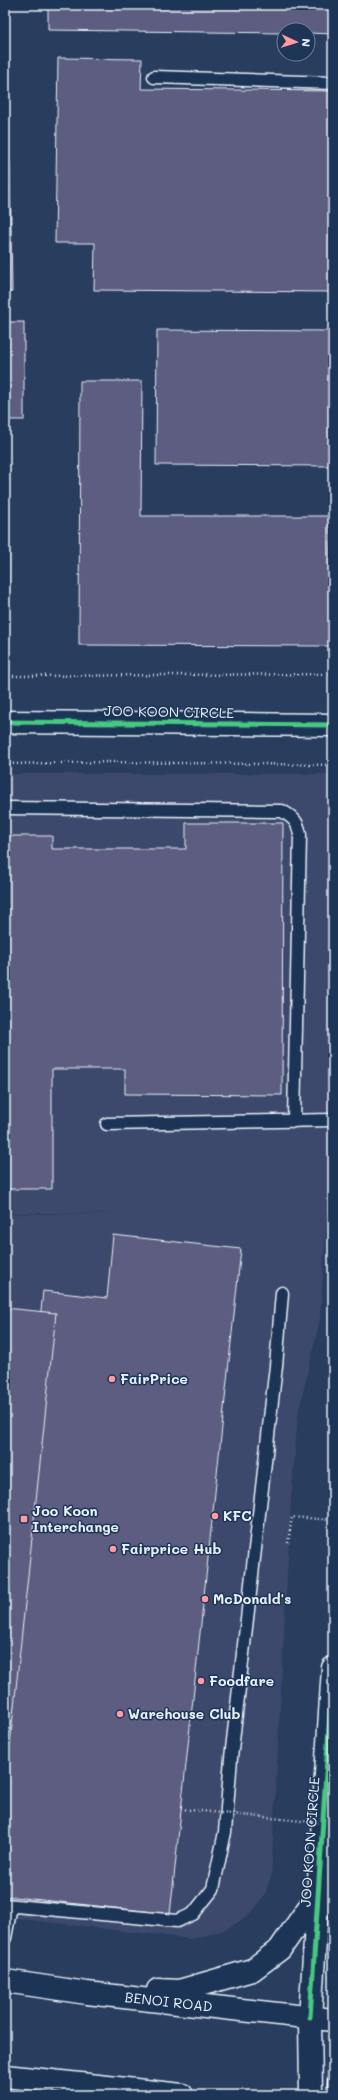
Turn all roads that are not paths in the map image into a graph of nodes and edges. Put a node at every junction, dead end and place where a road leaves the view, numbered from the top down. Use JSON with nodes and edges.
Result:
{"nodes":[{"id":1,"x":154,"y":77,"type":"dead end"},
{"id":2,"x":333,"y":83,"type":"edge"},
{"id":3,"x":5,"y":722,"type":"edge"},
{"id":4,"x":333,"y":725,"type":"edge"},
{"id":5,"x":5,"y":808,"type":"edge"},
{"id":6,"x":333,"y":1120,"type":"edge"},
{"id":7,"x":294,"y":1121,"type":"junction"},
{"id":8,"x":107,"y":1124,"type":"dead end"},
{"id":9,"x":282,"y":1293,"type":"dead end"},
{"id":10,"x":333,"y":1668,"type":"edge"},
{"id":11,"x":319,"y":1893,"type":"junction"},
{"id":12,"x":8,"y":1906,"type":"edge"},
{"id":13,"x":5,"y":1938,"type":"edge"},
{"id":14,"x":5,"y":1981,"type":"edge"},
{"id":15,"x":87,"y":1993,"type":"junction"},
{"id":16,"x":310,"y":2017,"type":"junction"},
{"id":17,"x":333,"y":2020,"type":"edge"},
{"id":18,"x":5,"y":2076,"type":"edge"},
{"id":19,"x":123,"y":2091,"type":"edge"},
{"id":20,"x":182,"y":2095,"type":"edge"},
{"id":21,"x":311,"y":2095,"type":"edge"}],
"edges":[{"from":1,"to":2,"type":"lane"},
{"from":3,"to":4,"type":"main road","name":"JOO KOON CIRCLE"},
{"from":5,"to":7,"type":"lane"},
{"from":6,"to":7,"type":"lane"},
{"from":7,"to":8,"type":"lane"},
{"from":9,"to":12,"type":"lane"},
{"from":10,"to":11,"type":"main road","name":"JOO KOON CIRCLE"},
{"from":11,"to":15,"type":"main road"},
{"from":11,"to":16,"type":"main road","name":"JOO KOON CIRCLE"},
{"from":12,"to":13,"type":"lane"},
{"from":14,"to":15,"type":"main road","name":"BENOI ROAD"},
{"from":15,"to":16,"type":"main road","name":"BENOI ROAD"},
{"from":16,"to":17,"type":"main road","name":"BENOI ROAD"},
{"from":16,"to":21,"type":"main road","name":"JOO KOON CIRCLE"},
{"from":18,"to":19,"type":"main road"},
{"from":19,"to":20,"type":"main road"}]}
